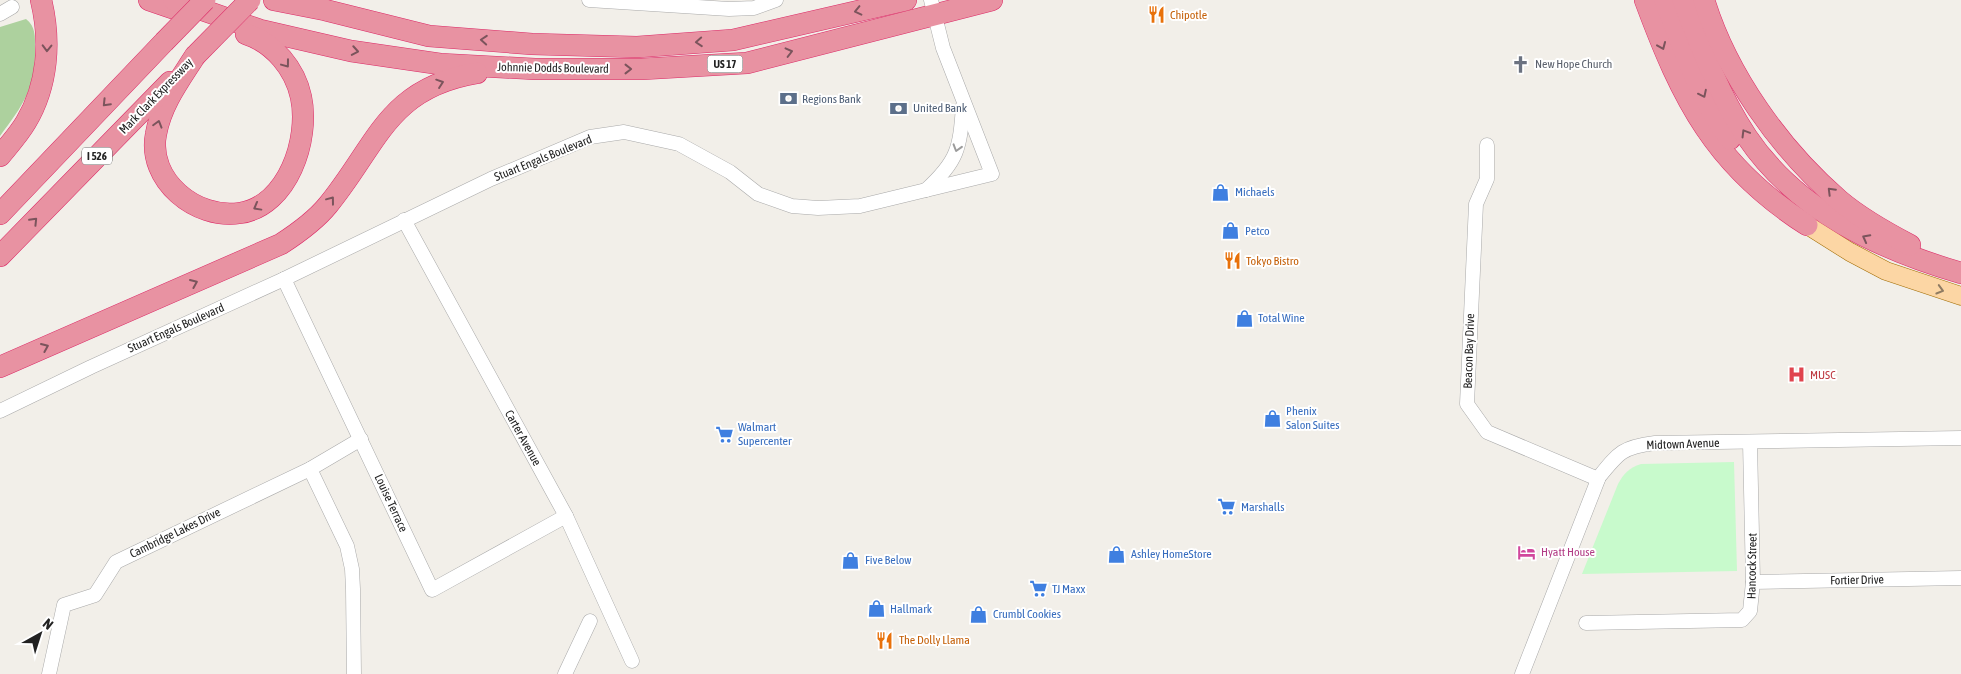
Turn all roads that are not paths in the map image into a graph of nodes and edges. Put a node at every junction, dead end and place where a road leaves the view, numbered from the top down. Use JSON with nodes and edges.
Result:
{"nodes":[{"id":1,"x":41,"y":0,"type":"edge"},
{"id":2,"x":149,"y":0,"type":"edge"},
{"id":3,"x":174,"y":0,"type":"edge"},
{"id":4,"x":205,"y":0,"type":"edge"},
{"id":5,"x":250,"y":0,"type":"edge"},
{"id":6,"x":274,"y":0,"type":"edge"},
{"id":7,"x":589,"y":0,"type":"edge"},
{"id":8,"x":776,"y":0,"type":"edge"},
{"id":9,"x":906,"y":0,"type":"edge"},
{"id":10,"x":992,"y":0,"type":"edge"},
{"id":11,"x":1645,"y":0,"type":"edge"},
{"id":12,"x":1665,"y":0,"type":"edge"},
{"id":13,"x":1683,"y":0,"type":"edge"},
{"id":14,"x":1704,"y":0,"type":"edge"},
{"id":15,"x":933,"y":7,"type":"edge"},
{"id":16,"x":195,"y":56,"type":"junction"},
{"id":17,"x":510,"y":68,"type":"junction"},
{"id":18,"x":964,"y":100,"type":"junction"},
{"id":19,"x":1487,"y":145,"type":"dead end"},
{"id":20,"x":0,"y":156,"type":"edge"},
{"id":21,"x":925,"y":190,"type":"junction"},
{"id":22,"x":0,"y":214,"type":"edge"},
{"id":23,"x":404,"y":220,"type":"junction"},
{"id":24,"x":1807,"y":225,"type":"junction"},
{"id":25,"x":0,"y":256,"type":"edge"},
{"id":26,"x":1961,"y":272,"type":"edge"},
{"id":27,"x":284,"y":279,"type":"junction"},
{"id":28,"x":1961,"y":296,"type":"edge"},
{"id":29,"x":0,"y":367,"type":"edge"},
{"id":30,"x":0,"y":411,"type":"edge"},
{"id":31,"x":1961,"y":438,"type":"edge"},
{"id":32,"x":361,"y":439,"type":"junction"},
{"id":33,"x":1750,"y":442,"type":"junction"},
{"id":34,"x":310,"y":469,"type":"junction"},
{"id":35,"x":1598,"y":480,"type":"junction"},
{"id":36,"x":566,"y":516,"type":"junction"},
{"id":37,"x":1961,"y":578,"type":"edge"},
{"id":38,"x":1753,"y":582,"type":"junction"},
{"id":39,"x":590,"y":621,"type":"dead end"},
{"id":40,"x":1586,"y":623,"type":"dead end"},
{"id":41,"x":632,"y":661,"type":"dead end"},
{"id":42,"x":49,"y":674,"type":"edge"},
{"id":43,"x":354,"y":674,"type":"edge"},
{"id":44,"x":565,"y":674,"type":"edge"},
{"id":45,"x":1522,"y":674,"type":"edge"}],
"edges":[{"from":1,"to":20,"type":"highway","one_way":true},
{"from":2,"to":16,"type":"highway","one_way":true},
{"from":3,"to":17,"type":"highway","name":"Johnnie Dodds Boulevard","number":"US 17","one_way":true},
{"from":4,"to":22,"type":"highway","one_way":true,"bridge":true},
{"from":5,"to":16,"type":"highway","name":"Mark Clark Expressway","number":"I 526","bridge":true},
{"from":9,"to":6,"type":"highway","name":"Johnnie Dodds Boulevard","number":"US 17","one_way":true},
{"from":7,"to":8,"type":"street"},
{"from":10,"to":15,"type":"highway","number":"US 17"},
{"from":11,"to":24,"type":"highway","one_way":true},
{"from":12,"to":24,"type":"highway","one_way":true},
{"from":26,"to":13,"type":"highway","one_way":true},
{"from":26,"to":14,"type":"highway","one_way":true},
{"from":17,"to":15,"type":"highway","name":"Johnnie Dodds Boulevard","number":"US 17","one_way":true},
{"from":15,"to":18,"type":"street","name":"Stuart Engals Boulevard"},
{"from":25,"to":16,"type":"highway","name":"Mark Clark Expressway","number":"I 526","one_way":true},
{"from":29,"to":17,"type":"highway","one_way":true},
{"from":18,"to":21,"type":"street","one_way":true},
{"from":18,"to":21,"type":"street","name":"Stuart Engals Boulevard"},
{"from":19,"to":35,"type":"street","name":"Beacon Bay Drive"},
{"from":21,"to":23,"type":"street","name":"Stuart Engals Boulevard"},
{"from":23,"to":27,"type":"street","name":"Stuart Engals Boulevard"},
{"from":23,"to":36,"type":"street","name":"Carter Avenue"},
{"from":24,"to":28,"type":"main road","one_way":true},
{"from":27,"to":30,"type":"street","name":"Stuart Engals Boulevard"},
{"from":27,"to":32,"type":"street","name":"Louise Terrace"},
{"from":31,"to":33,"type":"street","name":"Midtown Avenue"},
{"from":32,"to":34,"type":"street","name":"Cambridge Lakes Drive"},
{"from":32,"to":36,"type":"street","name":"Louise Terrace"},
{"from":33,"to":35,"type":"street","name":"Midtown Avenue"},
{"from":33,"to":38,"type":"street","name":"Hancock Street"},
{"from":34,"to":42,"type":"street","name":"Cambridge Lakes Drive"},
{"from":34,"to":43,"type":"street"},
{"from":35,"to":45,"type":"street","name":"Midtown Avenue"},
{"from":36,"to":41,"type":"street","name":"Carter Avenue"},
{"from":37,"to":38,"type":"street","name":"Fortier Drive"},
{"from":38,"to":40,"type":"street","name":"Hancock Street"},
{"from":39,"to":44,"type":"street"}]}
